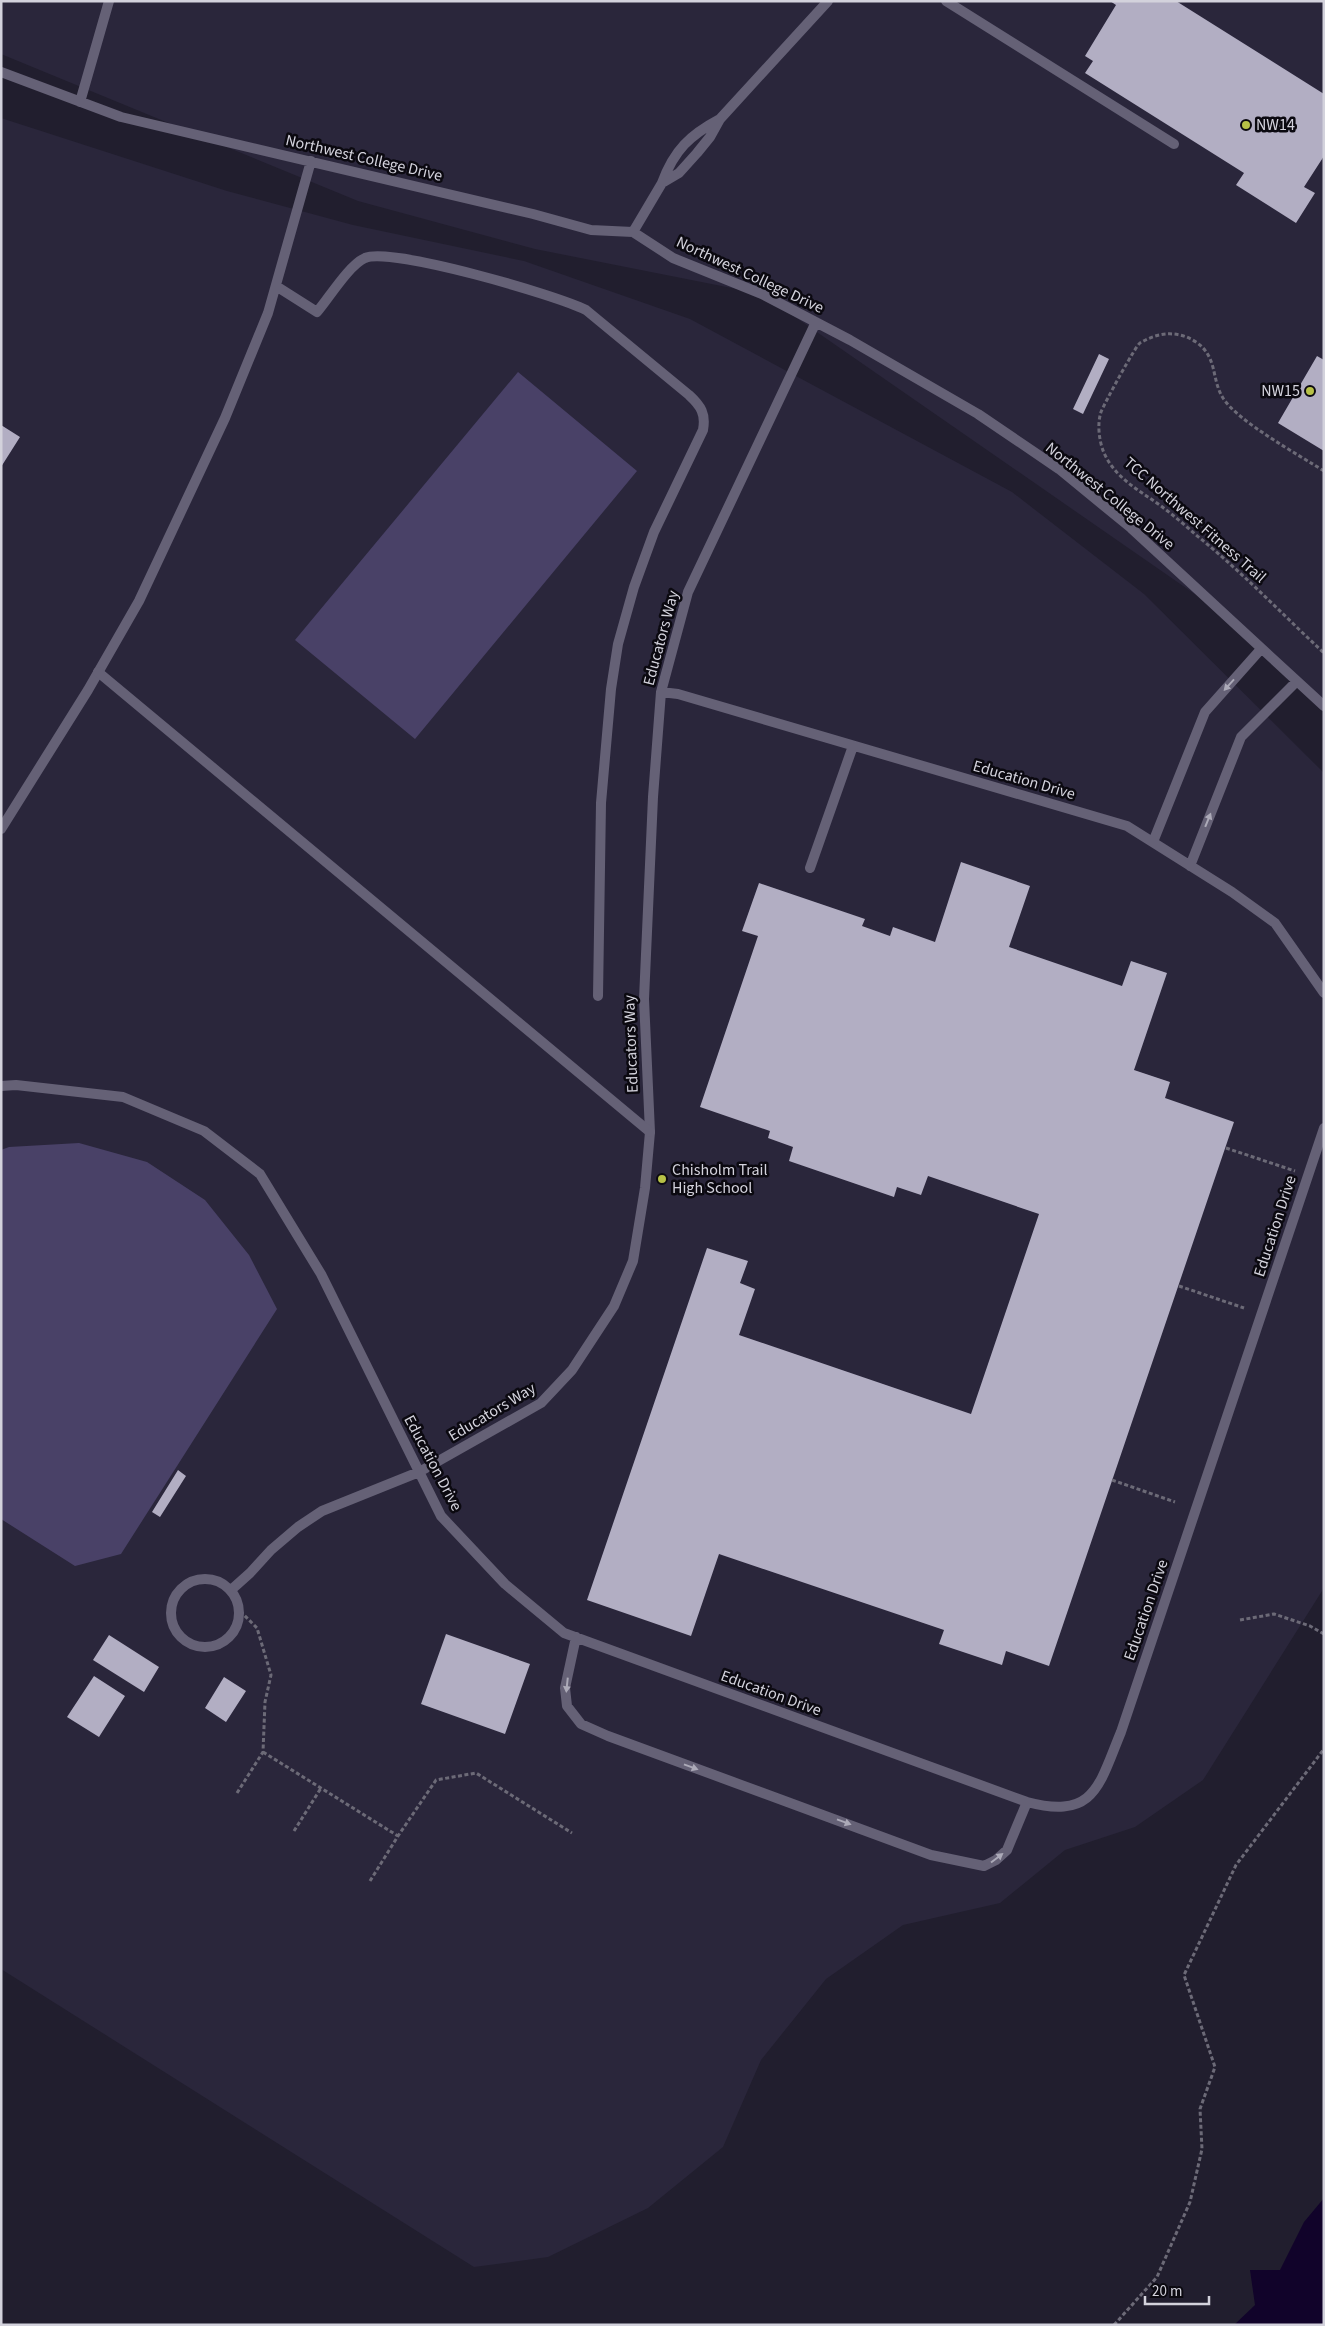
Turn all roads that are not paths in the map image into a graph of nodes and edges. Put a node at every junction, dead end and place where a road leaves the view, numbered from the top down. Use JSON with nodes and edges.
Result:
{"nodes":[{"id":1,"x":109,"y":1,"type":"edge"},
{"id":2,"x":813,"y":1,"type":"edge"},
{"id":3,"x":946,"y":1,"type":"edge"},
{"id":4,"x":825,"y":5,"type":"edge"},
{"id":5,"x":1,"y":72,"type":"edge"},
{"id":6,"x":80,"y":102,"type":"junction"},
{"id":7,"x":720,"y":119,"type":"junction"},
{"id":8,"x":1174,"y":144,"type":"dead end"},
{"id":9,"x":310,"y":161,"type":"junction"},
{"id":10,"x":662,"y":183,"type":"junction"},
{"id":11,"x":633,"y":232,"type":"junction"},
{"id":12,"x":276,"y":286,"type":"junction"},
{"id":13,"x":816,"y":322,"type":"junction"},
{"id":14,"x":1261,"y":649,"type":"junction"},
{"id":15,"x":98,"y":672,"type":"junction"},
{"id":16,"x":1297,"y":681,"type":"junction"},
{"id":17,"x":661,"y":692,"type":"junction"},
{"id":18,"x":1324,"y":706,"type":"edge"},
{"id":19,"x":853,"y":746,"type":"junction"},
{"id":20,"x":1,"y":829,"type":"edge"},
{"id":21,"x":1152,"y":842,"type":"junction"},
{"id":22,"x":1190,"y":866,"type":"junction"},
{"id":23,"x":810,"y":868,"type":"dead end"},
{"id":24,"x":1324,"y":993,"type":"edge"},
{"id":25,"x":598,"y":996,"type":"dead end"},
{"id":26,"x":1,"y":1086,"type":"edge"},
{"id":27,"x":1324,"y":1128,"type":"edge"},
{"id":28,"x":650,"y":1132,"type":"junction"},
{"id":29,"x":419,"y":1472,"type":"junction"},
{"id":30,"x":231,"y":1590,"type":"junction"},
{"id":31,"x":576,"y":1638,"type":"junction"},
{"id":32,"x":1027,"y":1802,"type":"junction"}],
"edges":[{"from":1,"to":6,"type":"street"},
{"from":2,"to":4,"type":"street"},
{"from":3,"to":8,"type":"street"},
{"from":4,"to":7,"type":"street"},
{"from":5,"to":6,"type":"street","name":"Northwest College Drive"},
{"from":6,"to":9,"type":"street","name":"Northwest College Drive"},
{"from":7,"to":10,"type":"street"},
{"from":7,"to":10,"type":"street"},
{"from":9,"to":11,"type":"street","name":"Northwest College Drive"},
{"from":9,"to":12,"type":"street"},
{"from":10,"to":11,"type":"street"},
{"from":11,"to":13,"type":"street","name":"Northwest College Drive"},
{"from":12,"to":15,"type":"street"},
{"from":12,"to":25,"type":"street"},
{"from":13,"to":14,"type":"street","name":"Northwest College Drive"},
{"from":13,"to":17,"type":"street","name":"Educators Way"},
{"from":14,"to":16,"type":"street","name":"Northwest College Drive"},
{"from":14,"to":21,"type":"street","one_way":true},
{"from":15,"to":20,"type":"street"},
{"from":15,"to":28,"type":"street"},
{"from":16,"to":18,"type":"street","name":"Northwest College Drive"},
{"from":22,"to":16,"type":"street","one_way":true},
{"from":17,"to":19,"type":"street","name":"Education Drive"},
{"from":17,"to":28,"type":"street","name":"Educators Way"},
{"from":19,"to":21,"type":"street","name":"Education Drive"},
{"from":19,"to":23,"type":"street"},
{"from":21,"to":22,"type":"street","name":"Education Drive"},
{"from":22,"to":24,"type":"street","name":"Education Drive"},
{"from":26,"to":29,"type":"street","name":"Education Drive"},
{"from":27,"to":32,"type":"street","name":"Education Drive"},
{"from":28,"to":29,"type":"street","name":"Educators Way"},
{"from":29,"to":30,"type":"street","name":"Educators Way"},
{"from":29,"to":31,"type":"street","name":"Education Drive"},
{"from":30,"to":30,"type":"street"},
{"from":31,"to":32,"type":"street","name":"Education Drive"},
{"from":31,"to":32,"type":"street","one_way":true}]}
